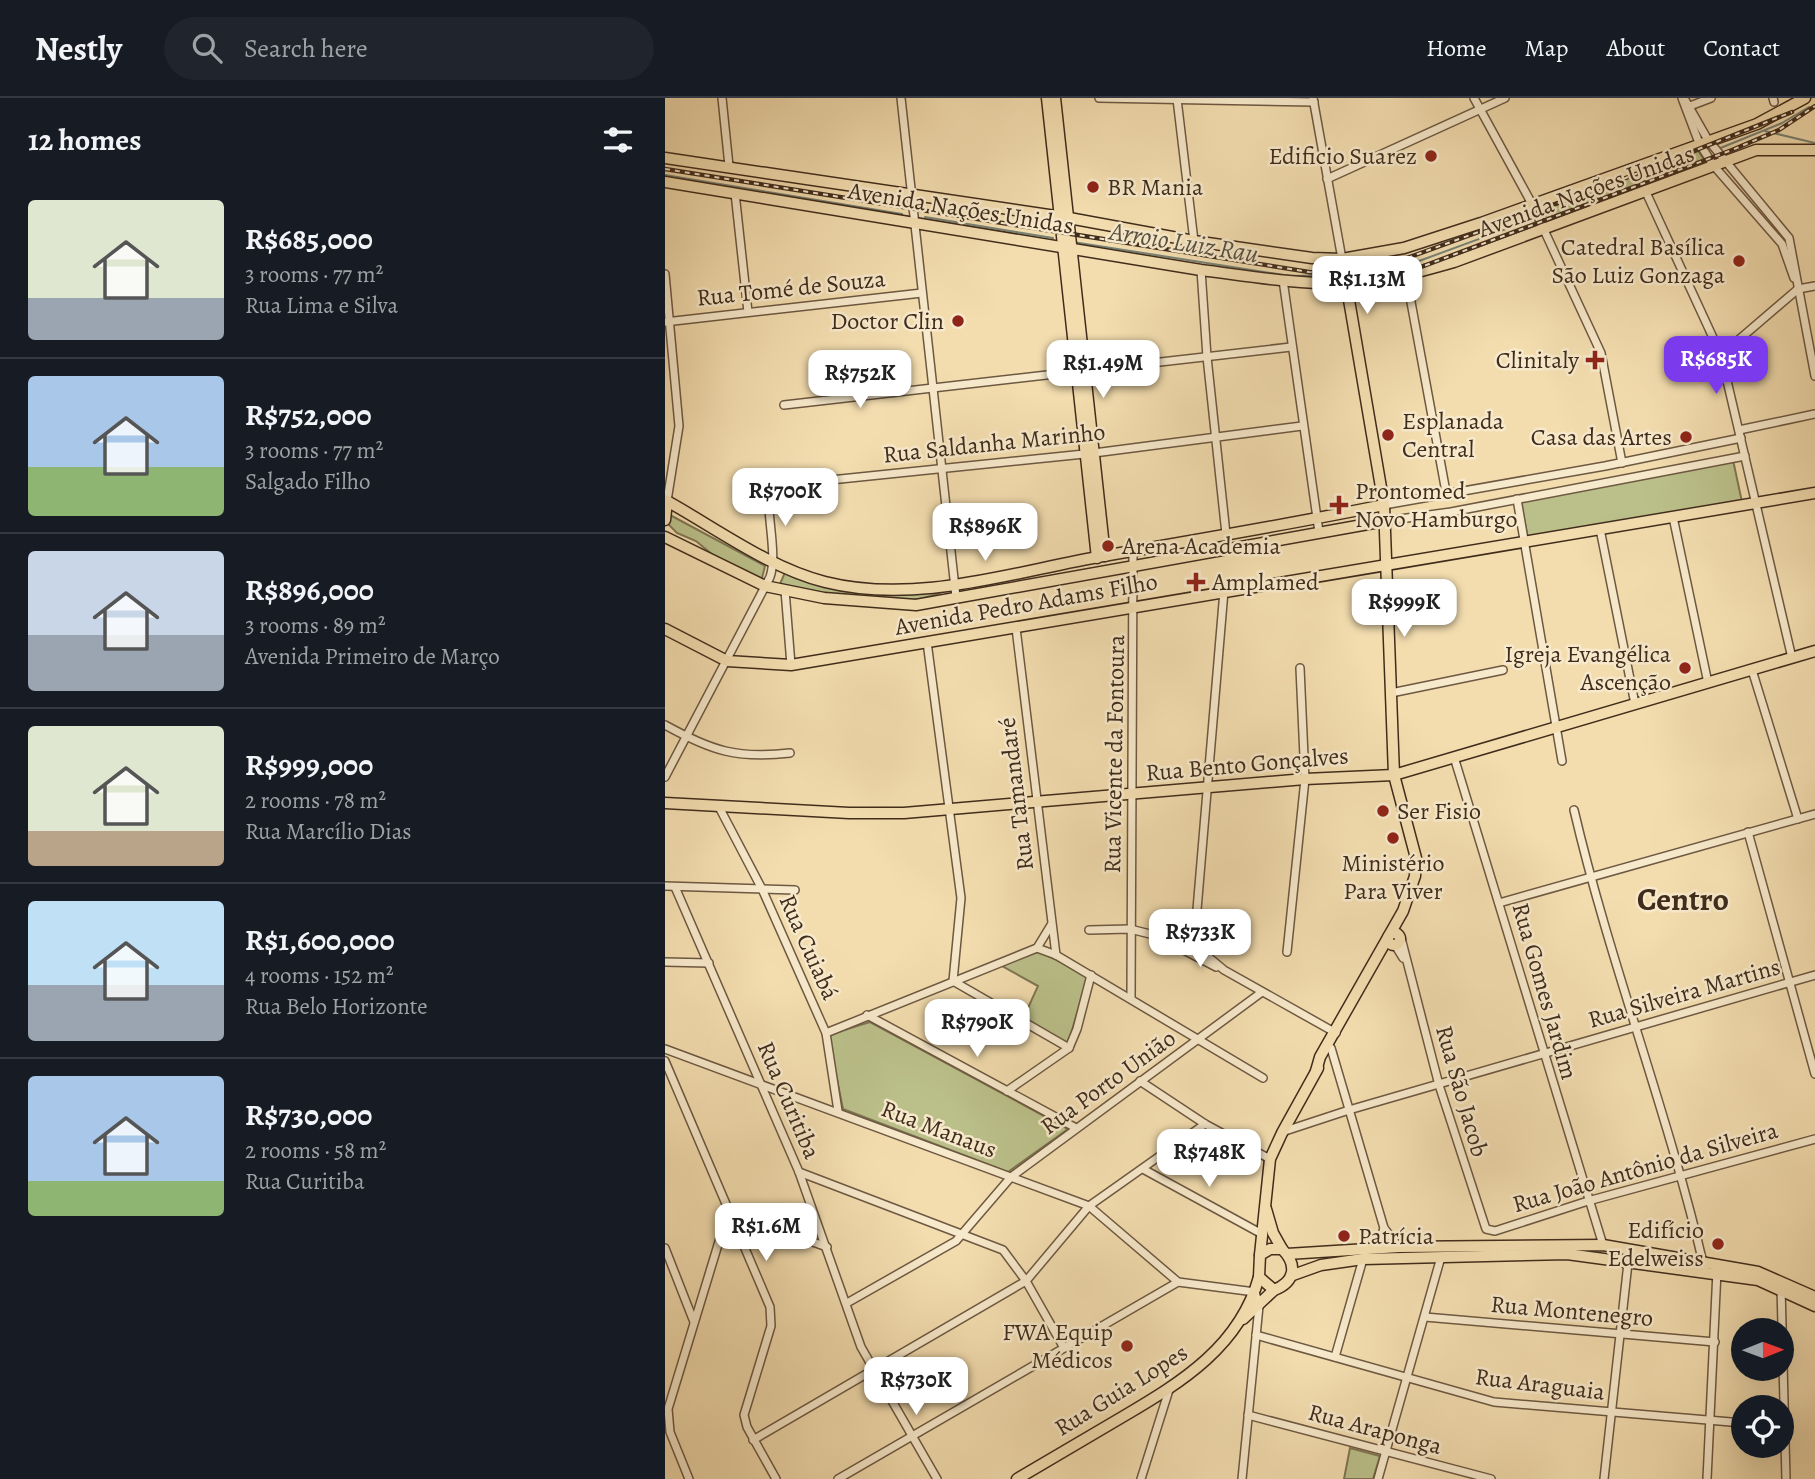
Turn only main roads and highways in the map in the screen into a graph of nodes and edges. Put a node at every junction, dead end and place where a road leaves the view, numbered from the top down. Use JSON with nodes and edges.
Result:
{"nodes":[{"id":1,"x":1048,"y":98,"type":"edge"},
{"id":2,"x":1054,"y":98,"type":"edge"},
{"id":3,"x":1805,"y":98,"type":"edge"},
{"id":4,"x":1815,"y":150,"type":"edge"},
{"id":5,"x":665,"y":158,"type":"edge"},
{"id":6,"x":665,"y":182,"type":"edge"},
{"id":7,"x":1065,"y":218,"type":"junction"},
{"id":8,"x":1067,"y":246,"type":"junction"},
{"id":9,"x":1342,"y":259,"type":"junction"},
{"id":10,"x":1346,"y":283,"type":"junction"},
{"id":11,"x":1815,"y":493,"type":"edge"},
{"id":12,"x":666,"y":501,"type":"edge"},
{"id":13,"x":1384,"y":505,"type":"junction"},
{"id":14,"x":1385,"y":521,"type":"junction"},
{"id":15,"x":665,"y":522,"type":"edge"},
{"id":16,"x":665,"y":537,"type":"edge"},
{"id":17,"x":704,"y":557,"type":"junction"},
{"id":18,"x":1101,"y":557,"type":"junction"},
{"id":19,"x":1386,"y":567,"type":"junction"},
{"id":20,"x":665,"y":629,"type":"edge"},
{"id":21,"x":1815,"y":651,"type":"edge"},
{"id":22,"x":1394,"y":775,"type":"junction"},
{"id":23,"x":665,"y":803,"type":"edge"},
{"id":24,"x":1336,"y":1032,"type":"junction"},
{"id":25,"x":1316,"y":1071,"type":"junction"},
{"id":26,"x":1264,"y":1202,"type":"junction"},
{"id":27,"x":1284,"y":1252,"type":"junction"},
{"id":28,"x":1260,"y":1255,"type":"junction"},
{"id":29,"x":1704,"y":1265,"type":"junction"},
{"id":30,"x":1293,"y":1275,"type":"junction"},
{"id":31,"x":1259,"y":1277,"type":"junction"},
{"id":32,"x":1781,"y":1286,"type":"junction"},
{"id":33,"x":1274,"y":1290,"type":"junction"},
{"id":34,"x":1815,"y":1297,"type":"edge"},
{"id":35,"x":1815,"y":1306,"type":"edge"},
{"id":36,"x":1237,"y":1324,"type":"junction"},
{"id":37,"x":1017,"y":1479,"type":"edge"}],
"edges":[{"from":1,"to":7,"type":"main road"},
{"from":2,"to":7,"type":"main road"},
{"from":3,"to":9,"type":"main road","name":"Avenida Nações Unidas"},
{"from":4,"to":10,"type":"main road","name":"Avenida Nações Unidas"},
{"from":5,"to":7,"type":"main road","name":"Avenida Nações Unidas"},
{"from":6,"to":8,"type":"main road","name":"Avenida Nações Unidas"},
{"from":7,"to":8,"type":"main road"},
{"from":7,"to":9,"type":"main road","name":"Avenida Nações Unidas"},
{"from":8,"to":10,"type":"main road","name":"Avenida Nações Unidas"},
{"from":8,"to":18,"type":"main road"},
{"from":9,"to":10,"type":"main road"},
{"from":10,"to":13,"type":"main road"},
{"from":11,"to":19,"type":"main road","name":"Avenida Pedro Adams Filho"},
{"from":12,"to":15,"type":"main road"},
{"from":12,"to":18,"type":"main road"},
{"from":13,"to":14,"type":"main road"},
{"from":13,"to":18,"type":"main road"},
{"from":14,"to":17,"type":"main road"},
{"from":14,"to":19,"type":"main road"},
{"from":15,"to":17,"type":"main road"},
{"from":16,"to":17,"type":"main road"},
{"from":19,"to":20,"type":"main road","name":"Avenida Pedro Adams Filho"},
{"from":19,"to":22,"type":"main road"},
{"from":21,"to":22,"type":"main road","name":"Rua Bento Gonçalves"},
{"from":22,"to":23,"type":"main road","name":"Rua Bento Gonçalves"},
{"from":22,"to":24,"type":"main road"},
{"from":24,"to":25,"type":"main road"},
{"from":24,"to":25,"type":"main road"},
{"from":25,"to":26,"type":"main road"},
{"from":26,"to":27,"type":"main road"},
{"from":26,"to":28,"type":"main road"},
{"from":27,"to":28,"type":"main road"},
{"from":27,"to":29,"type":"main road"},
{"from":27,"to":30,"type":"main road"},
{"from":28,"to":31,"type":"main road"},
{"from":29,"to":30,"type":"main road"},
{"from":29,"to":32,"type":"main road"},
{"from":30,"to":33,"type":"main road"},
{"from":31,"to":33,"type":"main road"},
{"from":31,"to":36,"type":"main road","name":"Rua Guia Lopes"},
{"from":32,"to":34,"type":"main road"},
{"from":32,"to":35,"type":"main road"},
{"from":33,"to":36,"type":"main road","name":"Rua Guia Lopes"},
{"from":36,"to":37,"type":"main road","name":"Rua Guia Lopes"}]}
